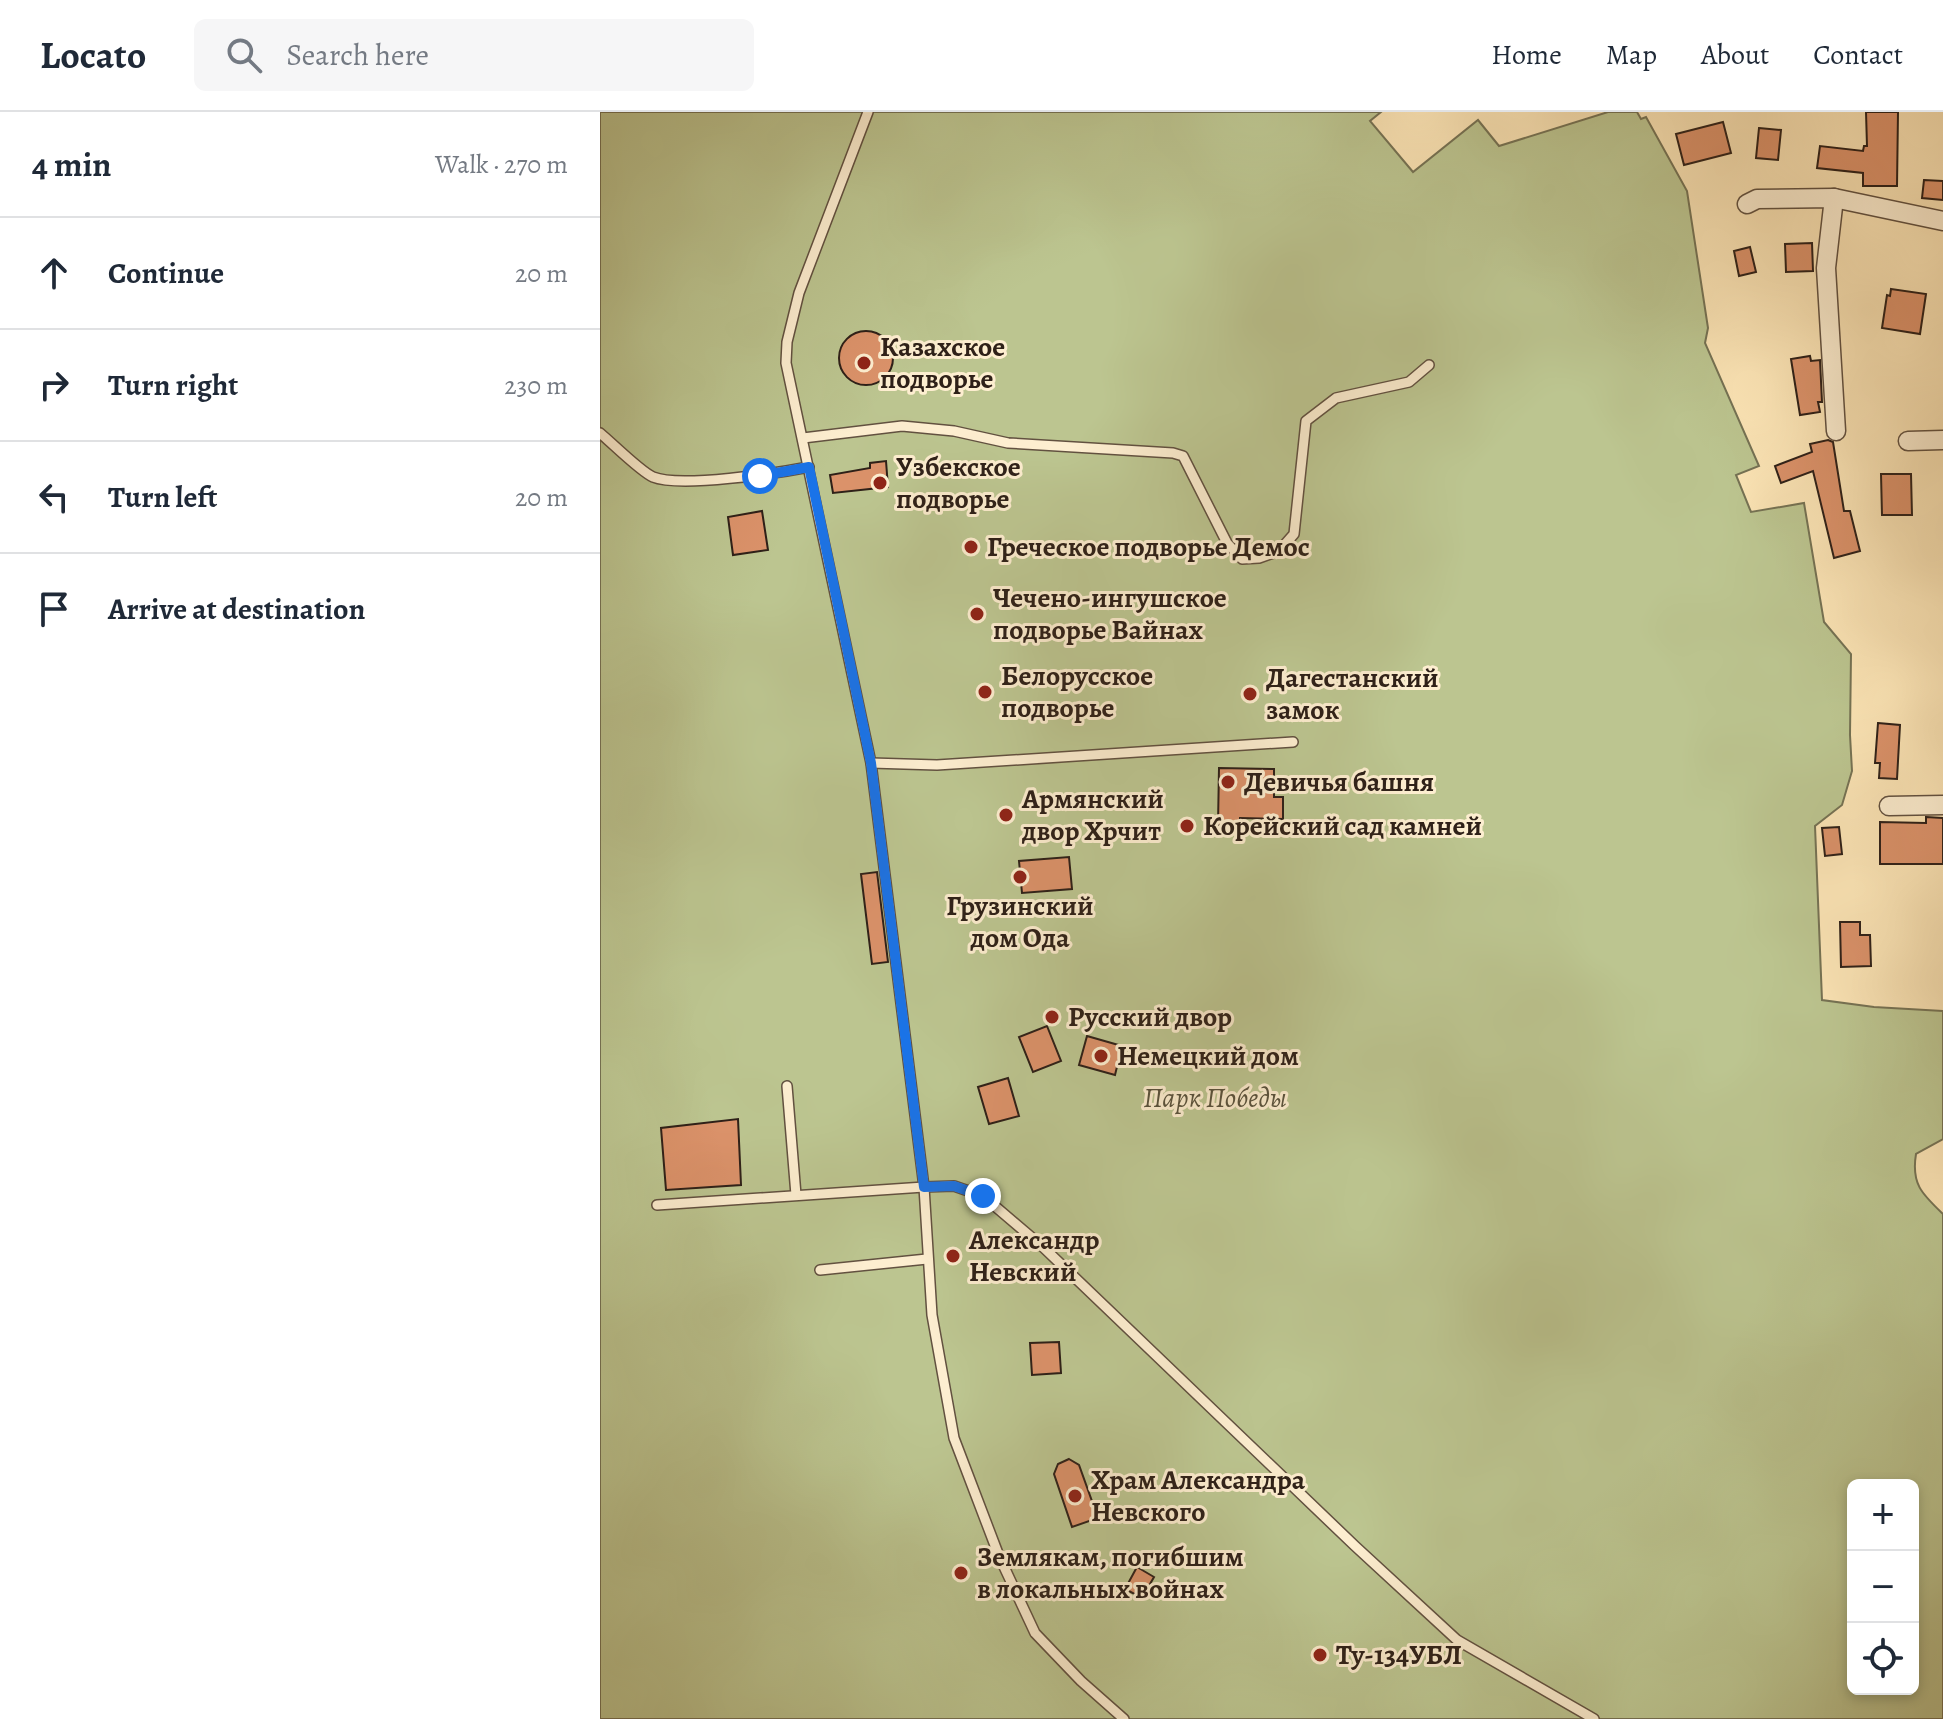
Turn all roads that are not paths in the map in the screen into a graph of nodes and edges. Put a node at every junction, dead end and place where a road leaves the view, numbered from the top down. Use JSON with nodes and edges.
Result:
{"nodes":[{"id":1,"x":868,"y":112,"type":"edge"},
{"id":2,"x":1834,"y":198,"type":"junction"},
{"id":3,"x":1747,"y":204,"type":"dead end"},
{"id":4,"x":1943,"y":221,"type":"edge"},
{"id":5,"x":1429,"y":365,"type":"dead end"},
{"id":6,"x":1836,"y":431,"type":"dead end"},
{"id":7,"x":600,"y":433,"type":"edge"},
{"id":8,"x":803,"y":438,"type":"junction"},
{"id":9,"x":1943,"y":440,"type":"edge"},
{"id":10,"x":1908,"y":441,"type":"dead end"},
{"id":11,"x":809,"y":467,"type":"junction"},
{"id":12,"x":1293,"y":742,"type":"dead end"},
{"id":13,"x":871,"y":763,"type":"junction"},
{"id":14,"x":1943,"y":805,"type":"edge"},
{"id":15,"x":1889,"y":806,"type":"dead end"},
{"id":16,"x":787,"y":1086,"type":"dead end"},
{"id":17,"x":924,"y":1187,"type":"junction"},
{"id":18,"x":796,"y":1195,"type":"junction"},
{"id":19,"x":657,"y":1205,"type":"dead end"},
{"id":20,"x":927,"y":1259,"type":"junction"},
{"id":21,"x":820,"y":1270,"type":"dead end"},
{"id":22,"x":1124,"y":1719,"type":"edge"},
{"id":23,"x":1594,"y":1719,"type":"edge"}],
"edges":[{"from":1,"to":8,"type":"lane"},
{"from":2,"to":3,"type":"street"},
{"from":2,"to":4,"type":"street"},
{"from":2,"to":6,"type":"street"},
{"from":5,"to":8,"type":"lane"},
{"from":7,"to":11,"type":"lane"},
{"from":8,"to":11,"type":"lane"},
{"from":9,"to":10,"type":"street"},
{"from":11,"to":13,"type":"lane"},
{"from":12,"to":13,"type":"lane"},
{"from":13,"to":17,"type":"lane"},
{"from":14,"to":15,"type":"street"},
{"from":16,"to":18,"type":"lane"},
{"from":17,"to":18,"type":"lane"},
{"from":17,"to":20,"type":"lane"},
{"from":17,"to":23,"type":"lane"},
{"from":18,"to":19,"type":"lane"},
{"from":20,"to":21,"type":"lane"},
{"from":20,"to":22,"type":"lane"}]}
